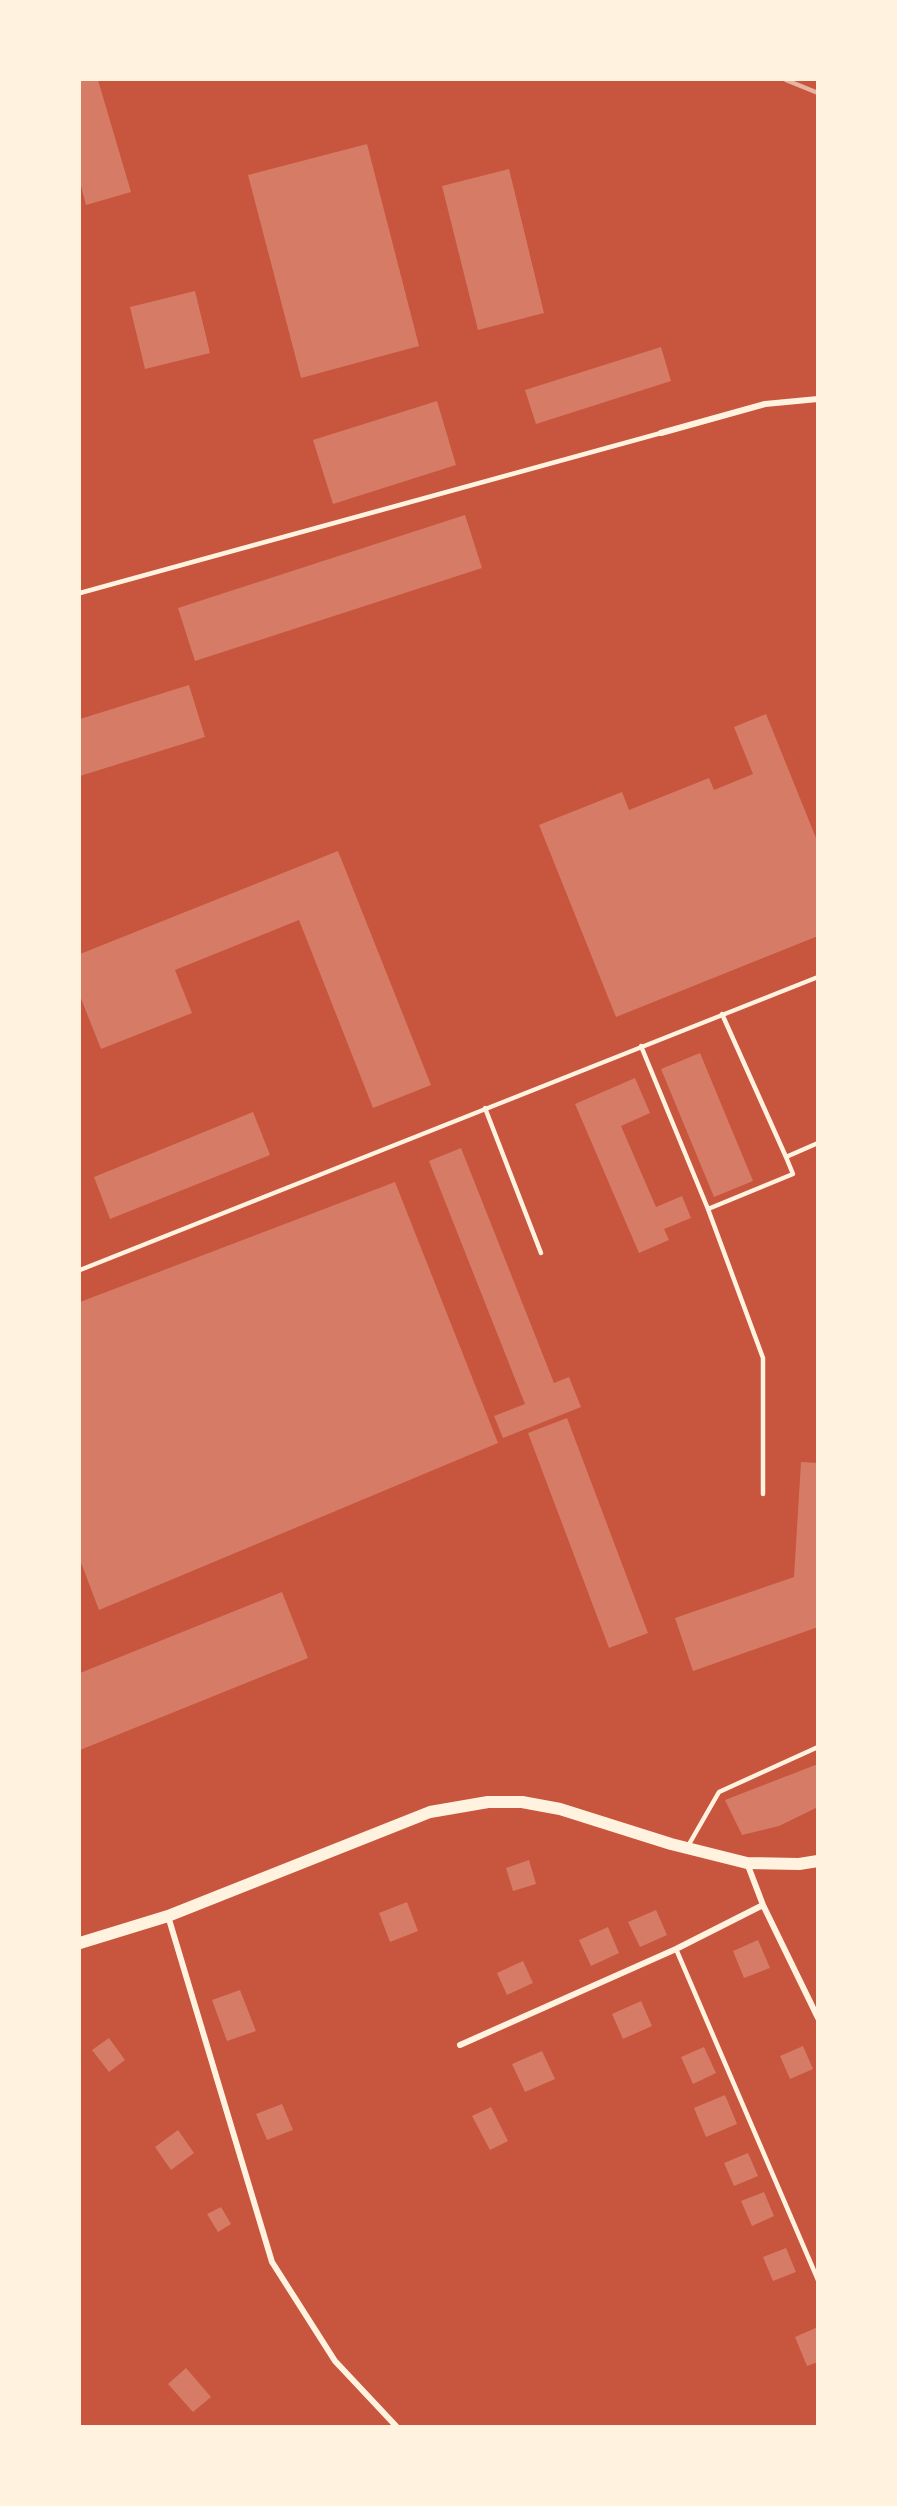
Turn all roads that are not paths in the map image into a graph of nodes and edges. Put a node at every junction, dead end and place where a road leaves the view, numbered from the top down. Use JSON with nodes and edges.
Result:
{"nodes":[{"id":1,"x":818,"y":399,"type":"edge"},
{"id":2,"x":661,"y":433,"type":"joint"},
{"id":3,"x":80,"y":592,"type":"edge"},
{"id":4,"x":818,"y":977,"type":"edge"},
{"id":5,"x":722,"y":1014,"type":"junction"},
{"id":6,"x":641,"y":1046,"type":"junction"},
{"id":7,"x":485,"y":1108,"type":"junction"},
{"id":8,"x":818,"y":1143,"type":"edge"},
{"id":9,"x":786,"y":1157,"type":"junction"},
{"id":10,"x":708,"y":1209,"type":"junction"},
{"id":11,"x":541,"y":1253,"type":"dead end"},
{"id":12,"x":80,"y":1270,"type":"edge"},
{"id":13,"x":763,"y":1494,"type":"dead end"},
{"id":14,"x":818,"y":1747,"type":"edge"},
{"id":15,"x":686,"y":1848,"type":"junction"},
{"id":16,"x":818,"y":1861,"type":"edge"},
{"id":17,"x":747,"y":1863,"type":"junction"},
{"id":18,"x":763,"y":1905,"type":"junction"},
{"id":19,"x":168,"y":1916,"type":"junction"},
{"id":20,"x":80,"y":1943,"type":"edge"},
{"id":21,"x":676,"y":1949,"type":"junction"},
{"id":22,"x":818,"y":2018,"type":"edge"},
{"id":23,"x":460,"y":2044,"type":"dead end"},
{"id":24,"x":818,"y":2280,"type":"edge"},
{"id":25,"x":396,"y":2427,"type":"edge"}],
"edges":[{"from":1,"to":2,"type":"street"},
{"from":2,"to":3,"type":"lane"},
{"from":4,"to":5,"type":"lane"},
{"from":5,"to":6,"type":"lane"},
{"from":5,"to":9,"type":"lane"},
{"from":6,"to":7,"type":"lane"},
{"from":6,"to":10,"type":"lane"},
{"from":7,"to":11,"type":"lane"},
{"from":7,"to":12,"type":"lane"},
{"from":8,"to":9,"type":"lane"},
{"from":9,"to":10,"type":"lane"},
{"from":10,"to":13,"type":"lane"},
{"from":14,"to":15,"type":"lane"},
{"from":15,"to":17,"type":"main road"},
{"from":15,"to":19,"type":"main road"},
{"from":16,"to":17,"type":"main road"},
{"from":17,"to":18,"type":"street"},
{"from":18,"to":21,"type":"street"},
{"from":18,"to":22,"type":"street"},
{"from":19,"to":20,"type":"main road"},
{"from":19,"to":25,"type":"street"},
{"from":21,"to":23,"type":"street"},
{"from":21,"to":24,"type":"lane"}]}
